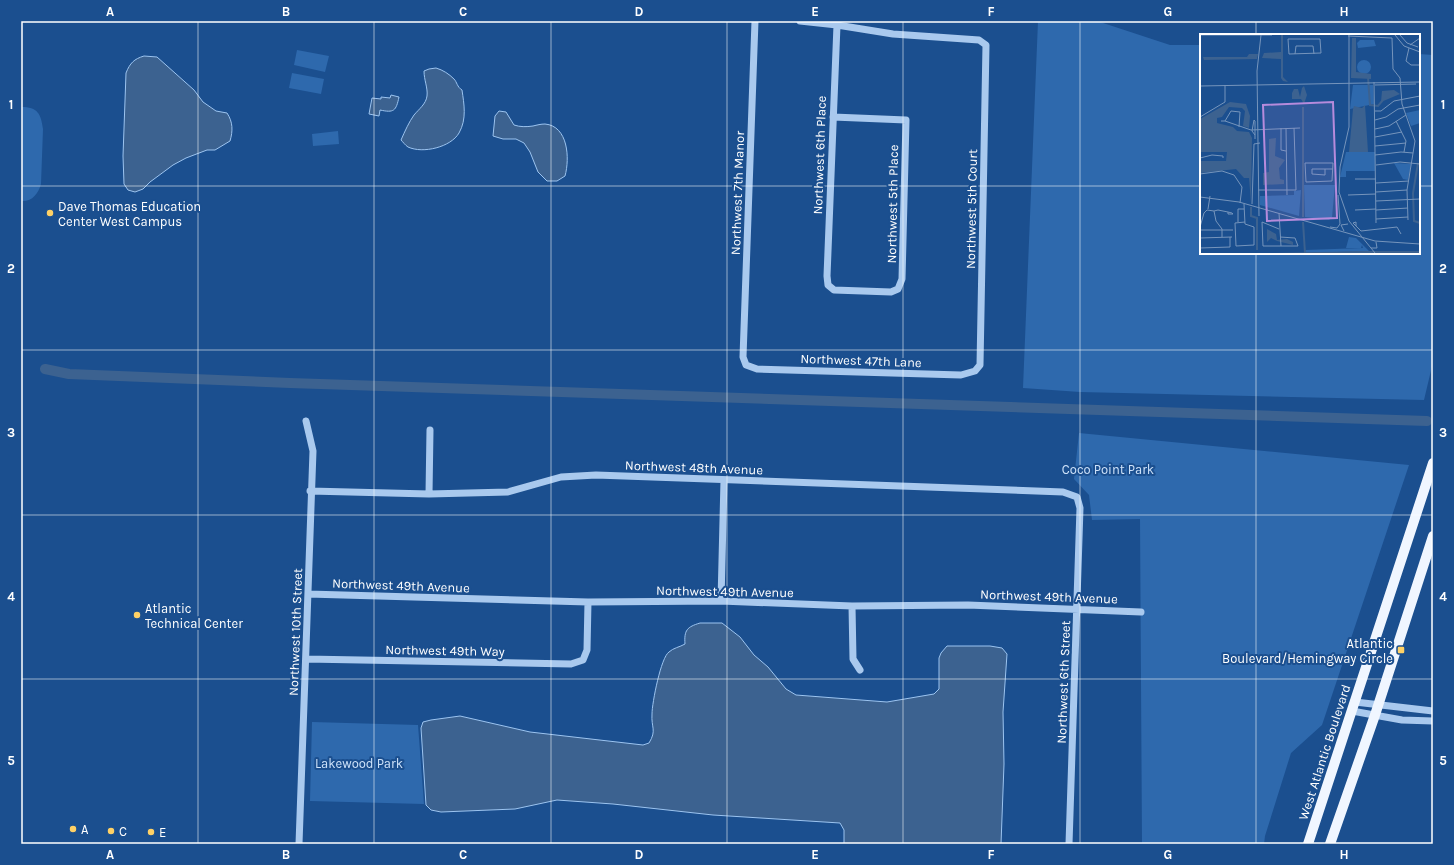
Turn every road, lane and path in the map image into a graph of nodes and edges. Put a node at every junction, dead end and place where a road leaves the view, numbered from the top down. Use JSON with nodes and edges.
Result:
{"nodes":[{"id":1,"x":755,"y":21,"type":"edge"},
{"id":2,"x":800,"y":21,"type":"edge"},
{"id":3,"x":837,"y":25,"type":"junction"},
{"id":4,"x":833,"y":117,"type":"junction"},
{"id":5,"x":898,"y":289,"type":"joint"},
{"id":6,"x":746,"y":365,"type":"joint"},
{"id":7,"x":975,"y":371,"type":"joint"},
{"id":8,"x":306,"y":421,"type":"dead end"},
{"id":9,"x":430,"y":430,"type":"dead end"},
{"id":10,"x":1433,"y":463,"type":"edge"},
{"id":11,"x":724,"y":480,"type":"junction"},
{"id":12,"x":310,"y":491,"type":"junction"},
{"id":13,"x":429,"y":494,"type":"junction"},
{"id":14,"x":1077,"y":497,"type":"joint"},
{"id":15,"x":1433,"y":536,"type":"edge"},
{"id":16,"x":308,"y":594,"type":"junction"},
{"id":17,"x":721,"y":601,"type":"junction"},
{"id":18,"x":588,"y":602,"type":"junction"},
{"id":19,"x":852,"y":606,"type":"junction"},
{"id":20,"x":1077,"y":609,"type":"junction"},
{"id":21,"x":1141,"y":612,"type":"dead end"},
{"id":22,"x":306,"y":659,"type":"junction"},
{"id":23,"x":860,"y":670,"type":"dead end"},
{"id":24,"x":1378,"y":705,"type":"junction"},
{"id":25,"x":1354,"y":706,"type":"junction"},
{"id":26,"x":1433,"y":711,"type":"edge"},
{"id":27,"x":1375,"y":715,"type":"junction"},
{"id":28,"x":1433,"y":721,"type":"edge"},
{"id":29,"x":299,"y":844,"type":"edge"},
{"id":30,"x":1069,"y":844,"type":"edge"},
{"id":31,"x":1308,"y":844,"type":"edge"},
{"id":32,"x":1330,"y":844,"type":"edge"}],
"edges":[{"from":1,"to":6,"type":"street","name":"Northwest 7th Manor"},
{"from":2,"to":3,"type":"street"},
{"from":3,"to":4,"type":"street","name":"Northwest 6th Place"},
{"from":3,"to":7,"type":"street","name":"Northwest 5th Court"},
{"from":4,"to":5,"type":"street","name":"Northwest 6th Place"},
{"from":4,"to":5,"type":"street","name":"Northwest 5th Place"},
{"from":6,"to":7,"type":"street","name":"Northwest 47th Lane"},
{"from":8,"to":12,"type":"street","name":"Northwest 10th Street"},
{"from":9,"to":13,"type":"street"},
{"from":10,"to":25,"type":"main road","name":"West Atlantic Boulevard"},
{"from":11,"to":13,"type":"street","name":"Northwest 48th Avenue"},
{"from":11,"to":14,"type":"street","name":"Northwest 48th Avenue"},
{"from":11,"to":17,"type":"street"},
{"from":12,"to":13,"type":"street","name":"Northwest 48th Avenue"},
{"from":12,"to":16,"type":"street","name":"Northwest 10th Street"},
{"from":14,"to":20,"type":"street","name":"Northwest 6th Street"},
{"from":15,"to":24,"type":"main road"},
{"from":16,"to":18,"type":"street","name":"Northwest 49th Avenue"},
{"from":16,"to":22,"type":"street","name":"Northwest 10th Street"},
{"from":17,"to":18,"type":"street","name":"Northwest 49th Avenue"},
{"from":17,"to":19,"type":"street","name":"Northwest 49th Avenue"},
{"from":18,"to":22,"type":"street","name":"Northwest 49th Way"},
{"from":19,"to":20,"type":"street","name":"Northwest 49th Avenue"},
{"from":19,"to":23,"type":"street"},
{"from":20,"to":21,"type":"street","name":"Northwest 49th Avenue"},
{"from":20,"to":30,"type":"street","name":"Northwest 6th Street"},
{"from":22,"to":29,"type":"street","name":"Northwest 10th Street"},
{"from":24,"to":25,"type":"street"},
{"from":24,"to":26,"type":"street"},
{"from":24,"to":27,"type":"main road"},
{"from":25,"to":27,"type":"street"},
{"from":25,"to":31,"type":"main road","name":"West Atlantic Boulevard"},
{"from":27,"to":28,"type":"street"},
{"from":27,"to":32,"type":"main road"}]}
